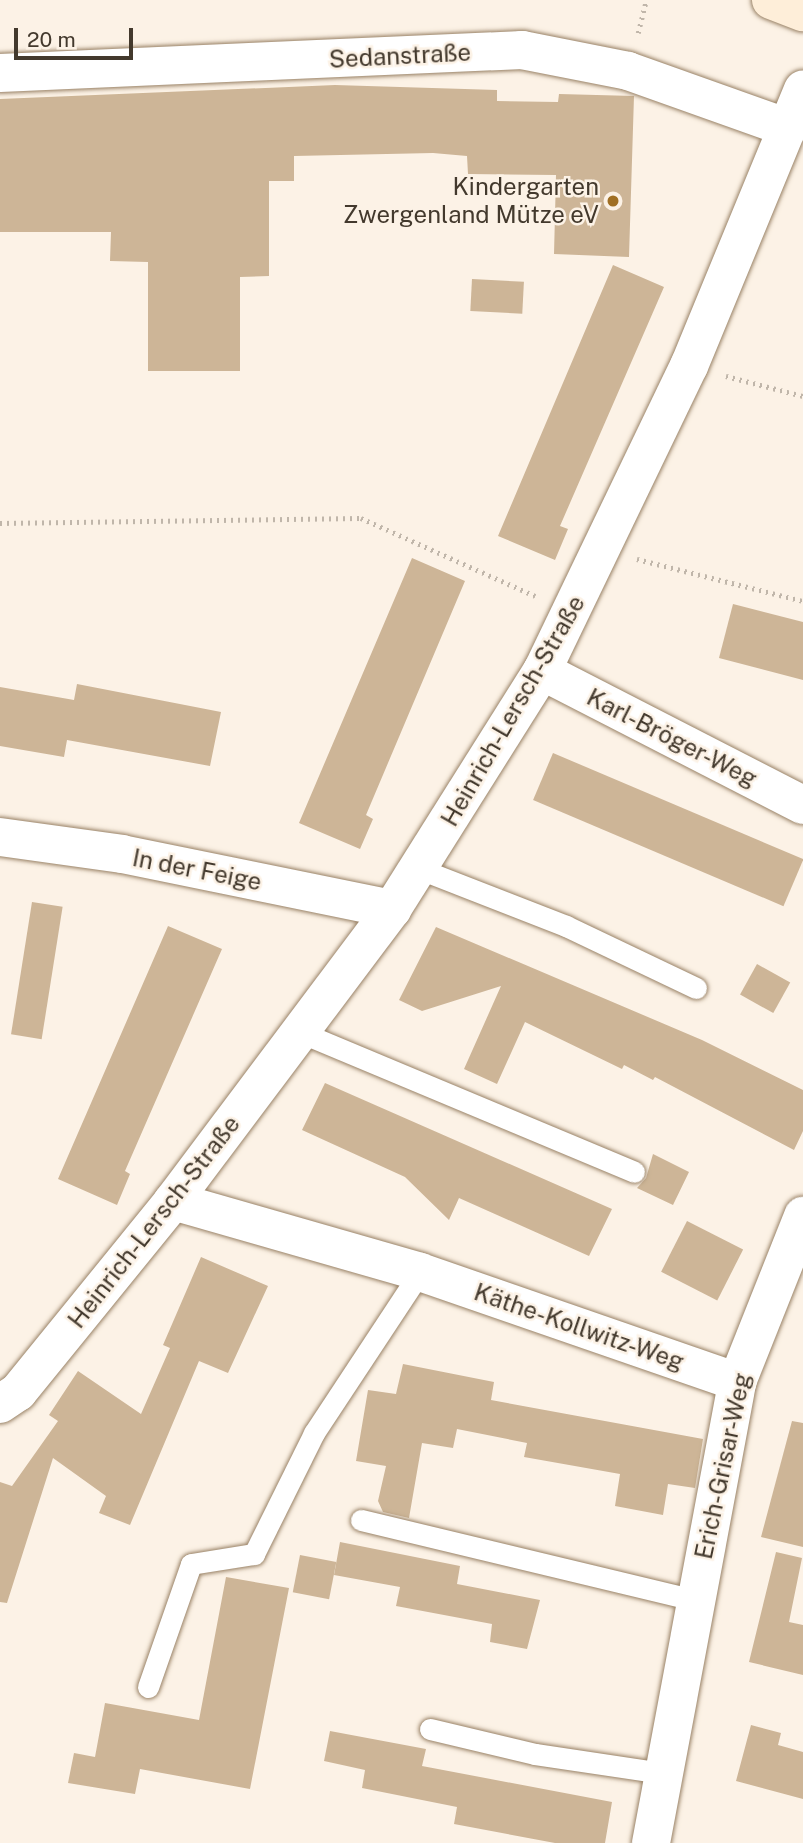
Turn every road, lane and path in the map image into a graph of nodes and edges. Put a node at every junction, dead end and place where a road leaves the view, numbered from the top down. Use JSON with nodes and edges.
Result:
{"nodes":[{"id":1,"x":771,"y":0,"type":"edge"},
{"id":2,"x":803,"y":12,"type":"edge"},
{"id":3,"x":0,"y":73,"type":"edge"},
{"id":4,"x":803,"y":90,"type":"edge"},
{"id":5,"x":790,"y":141,"type":"edge"},
{"id":6,"x":690,"y":366,"type":"junction"},
{"id":7,"x":803,"y":396,"type":"edge"},
{"id":8,"x":0,"y":523,"type":"edge"},
{"id":9,"x":602,"y":551,"type":"junction"},
{"id":10,"x":803,"y":601,"type":"edge"},
{"id":11,"x":573,"y":613,"type":"junction"},
{"id":12,"x":542,"y":671,"type":"junction"},
{"id":13,"x":803,"y":805,"type":"edge"},
{"id":14,"x":0,"y":837,"type":"edge"},
{"id":15,"x":419,"y":869,"type":"junction"},
{"id":16,"x":392,"y":909,"type":"junction"},
{"id":17,"x":696,"y":988,"type":"dead end"},
{"id":18,"x":300,"y":1032,"type":"junction"},
{"id":19,"x":634,"y":1172,"type":"dead end"},
{"id":20,"x":173,"y":1201,"type":"junction"},
{"id":21,"x":803,"y":1216,"type":"edge"},
{"id":22,"x":420,"y":1272,"type":"junction"},
{"id":23,"x":737,"y":1382,"type":"junction"},
{"id":24,"x":0,"y":1404,"type":"edge"},
{"id":25,"x":361,"y":1520,"type":"dead end"},
{"id":26,"x":694,"y":1601,"type":"junction"},
{"id":27,"x":148,"y":1687,"type":"dead end"},
{"id":28,"x":430,"y":1729,"type":"dead end"},
{"id":29,"x":662,"y":1773,"type":"junction"},
{"id":30,"x":651,"y":1843,"type":"edge"}],
"edges":[{"from":1,"to":2,"type":"main road"},
{"from":3,"to":5,"type":"street","name":"Sedanstraße"},
{"from":4,"to":5,"type":"street","name":"Heinrich-Lersch-Straße"},
{"from":5,"to":6,"type":"street","name":"Heinrich-Lersch-Straße"},
{"from":6,"to":7,"type":"path"},
{"from":6,"to":9,"type":"street","name":"Heinrich-Lersch-Straße"},
{"from":8,"to":11,"type":"path"},
{"from":9,"to":10,"type":"path"},
{"from":9,"to":11,"type":"street","name":"Heinrich-Lersch-Straße"},
{"from":11,"to":12,"type":"street","name":"Heinrich-Lersch-Straße"},
{"from":12,"to":13,"type":"street","name":"Karl-Bröger-Weg"},
{"from":12,"to":15,"type":"street","name":"Heinrich-Lersch-Straße"},
{"from":14,"to":16,"type":"street","name":"In der Feige"},
{"from":15,"to":16,"type":"street","name":"Heinrich-Lersch-Straße"},
{"from":15,"to":17,"type":"lane"},
{"from":16,"to":18,"type":"street","name":"Heinrich-Lersch-Straße"},
{"from":18,"to":19,"type":"lane"},
{"from":18,"to":20,"type":"street","name":"Heinrich-Lersch-Straße"},
{"from":20,"to":22,"type":"street","name":"Käthe-Kollwitz-Weg"},
{"from":20,"to":24,"type":"street","name":"Heinrich-Lersch-Straße"},
{"from":21,"to":23,"type":"street","name":"Erich-Grisar-Weg"},
{"from":22,"to":23,"type":"street","name":"Käthe-Kollwitz-Weg"},
{"from":22,"to":27,"type":"lane"},
{"from":23,"to":26,"type":"street","name":"Erich-Grisar-Weg"},
{"from":25,"to":26,"type":"lane"},
{"from":26,"to":29,"type":"street","name":"Erich-Grisar-Weg"},
{"from":28,"to":29,"type":"lane"},
{"from":29,"to":30,"type":"street","name":"Erich-Grisar-Weg"}]}
